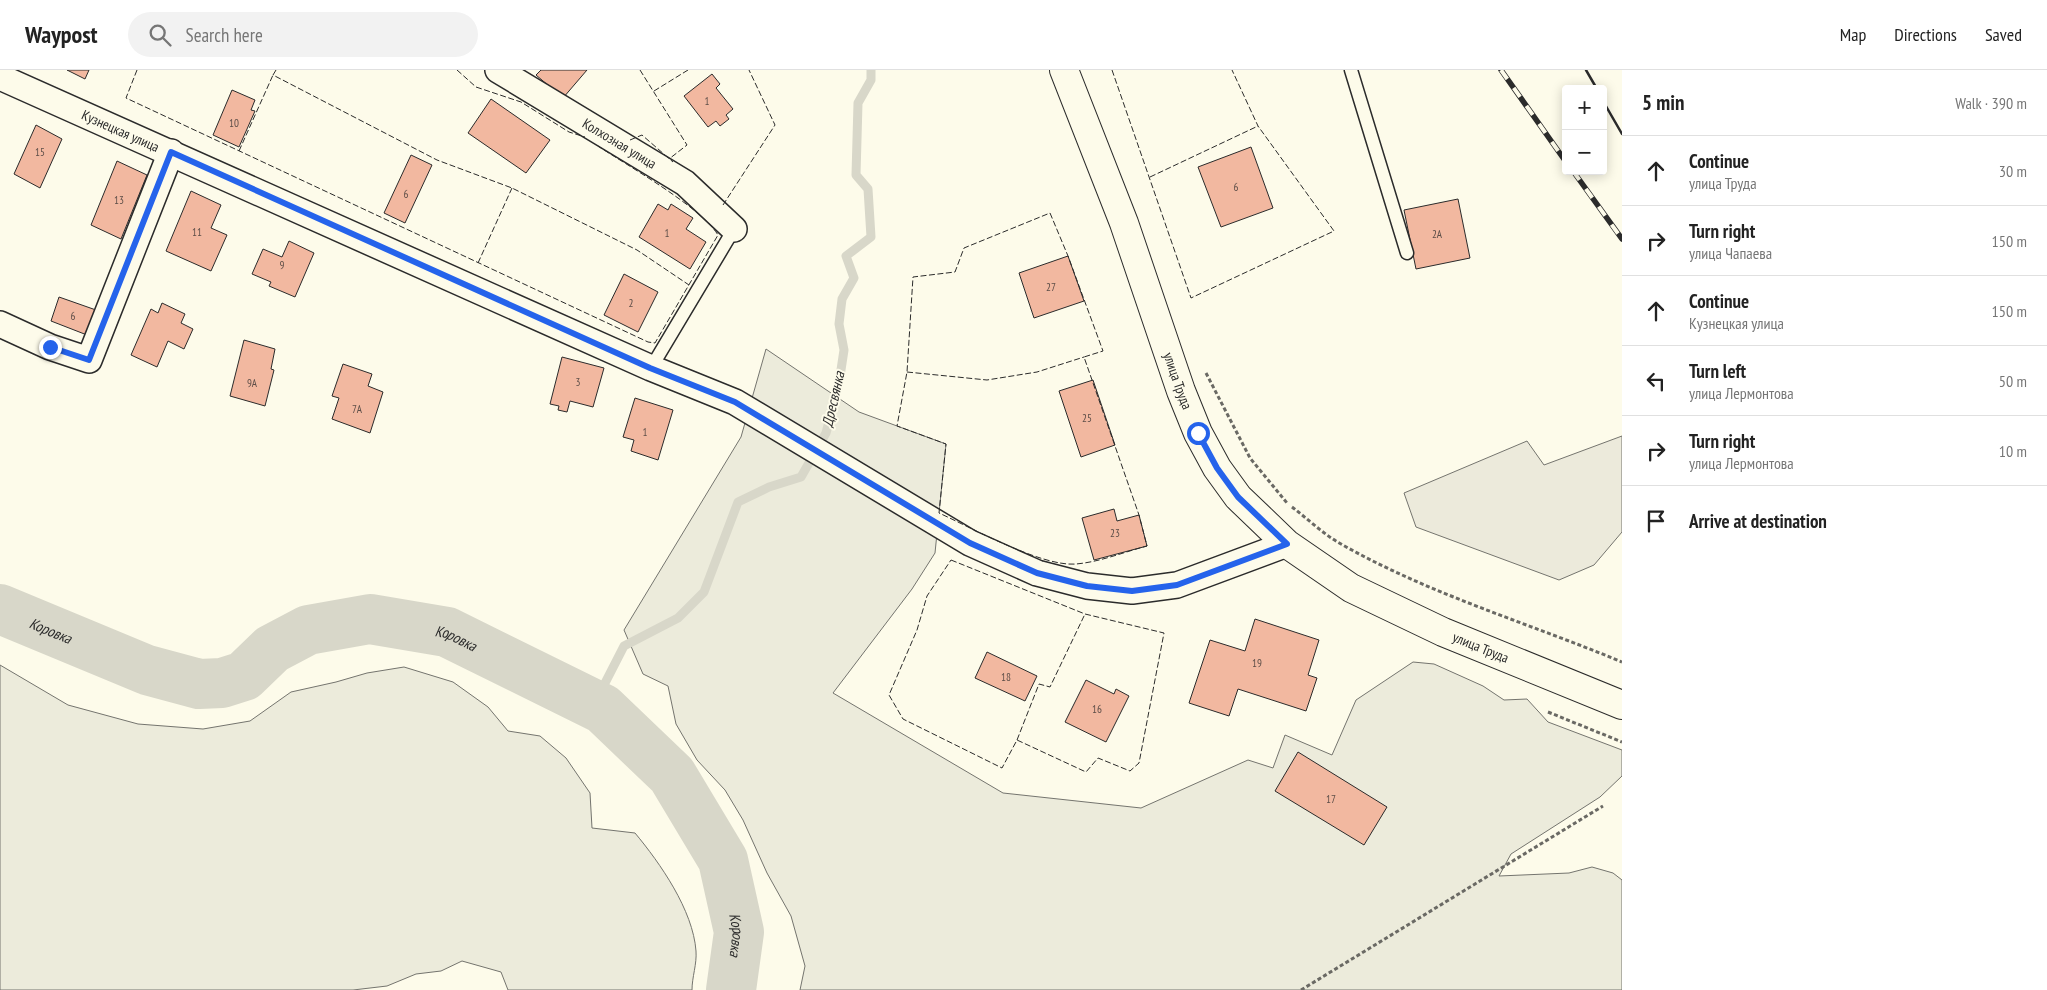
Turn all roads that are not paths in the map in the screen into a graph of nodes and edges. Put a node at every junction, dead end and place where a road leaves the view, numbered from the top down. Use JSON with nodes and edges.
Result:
{"nodes":[{"id":1,"x":498,"y":70,"type":"edge"},
{"id":2,"x":1064,"y":70,"type":"edge"},
{"id":3,"x":1351,"y":70,"type":"edge"},
{"id":4,"x":0,"y":77,"type":"edge"},
{"id":5,"x":171,"y":152,"type":"junction"},
{"id":6,"x":734,"y":229,"type":"joint"},
{"id":7,"x":1407,"y":253,"type":"dead end"},
{"id":8,"x":0,"y":324,"type":"edge"},
{"id":9,"x":650,"y":368,"type":"junction"},
{"id":10,"x":1287,"y":544,"type":"junction"},
{"id":11,"x":1622,"y":705,"type":"edge"}],
"edges":[{"from":1,"to":6,"type":"street","name":"Колхозная улица"},
{"from":2,"to":10,"type":"street","name":"улица Труда"},
{"from":3,"to":7,"type":"lane"},
{"from":4,"to":5,"type":"street","name":"Кузнецкая улица"},
{"from":5,"to":8,"type":"street"},
{"from":5,"to":9,"type":"street","name":"Кузнецкая улица"},
{"from":6,"to":9,"type":"lane"},
{"from":9,"to":10,"type":"street","name":"Кузнецкая улица"},
{"from":10,"to":11,"type":"street","name":"улица Труда"}]}
